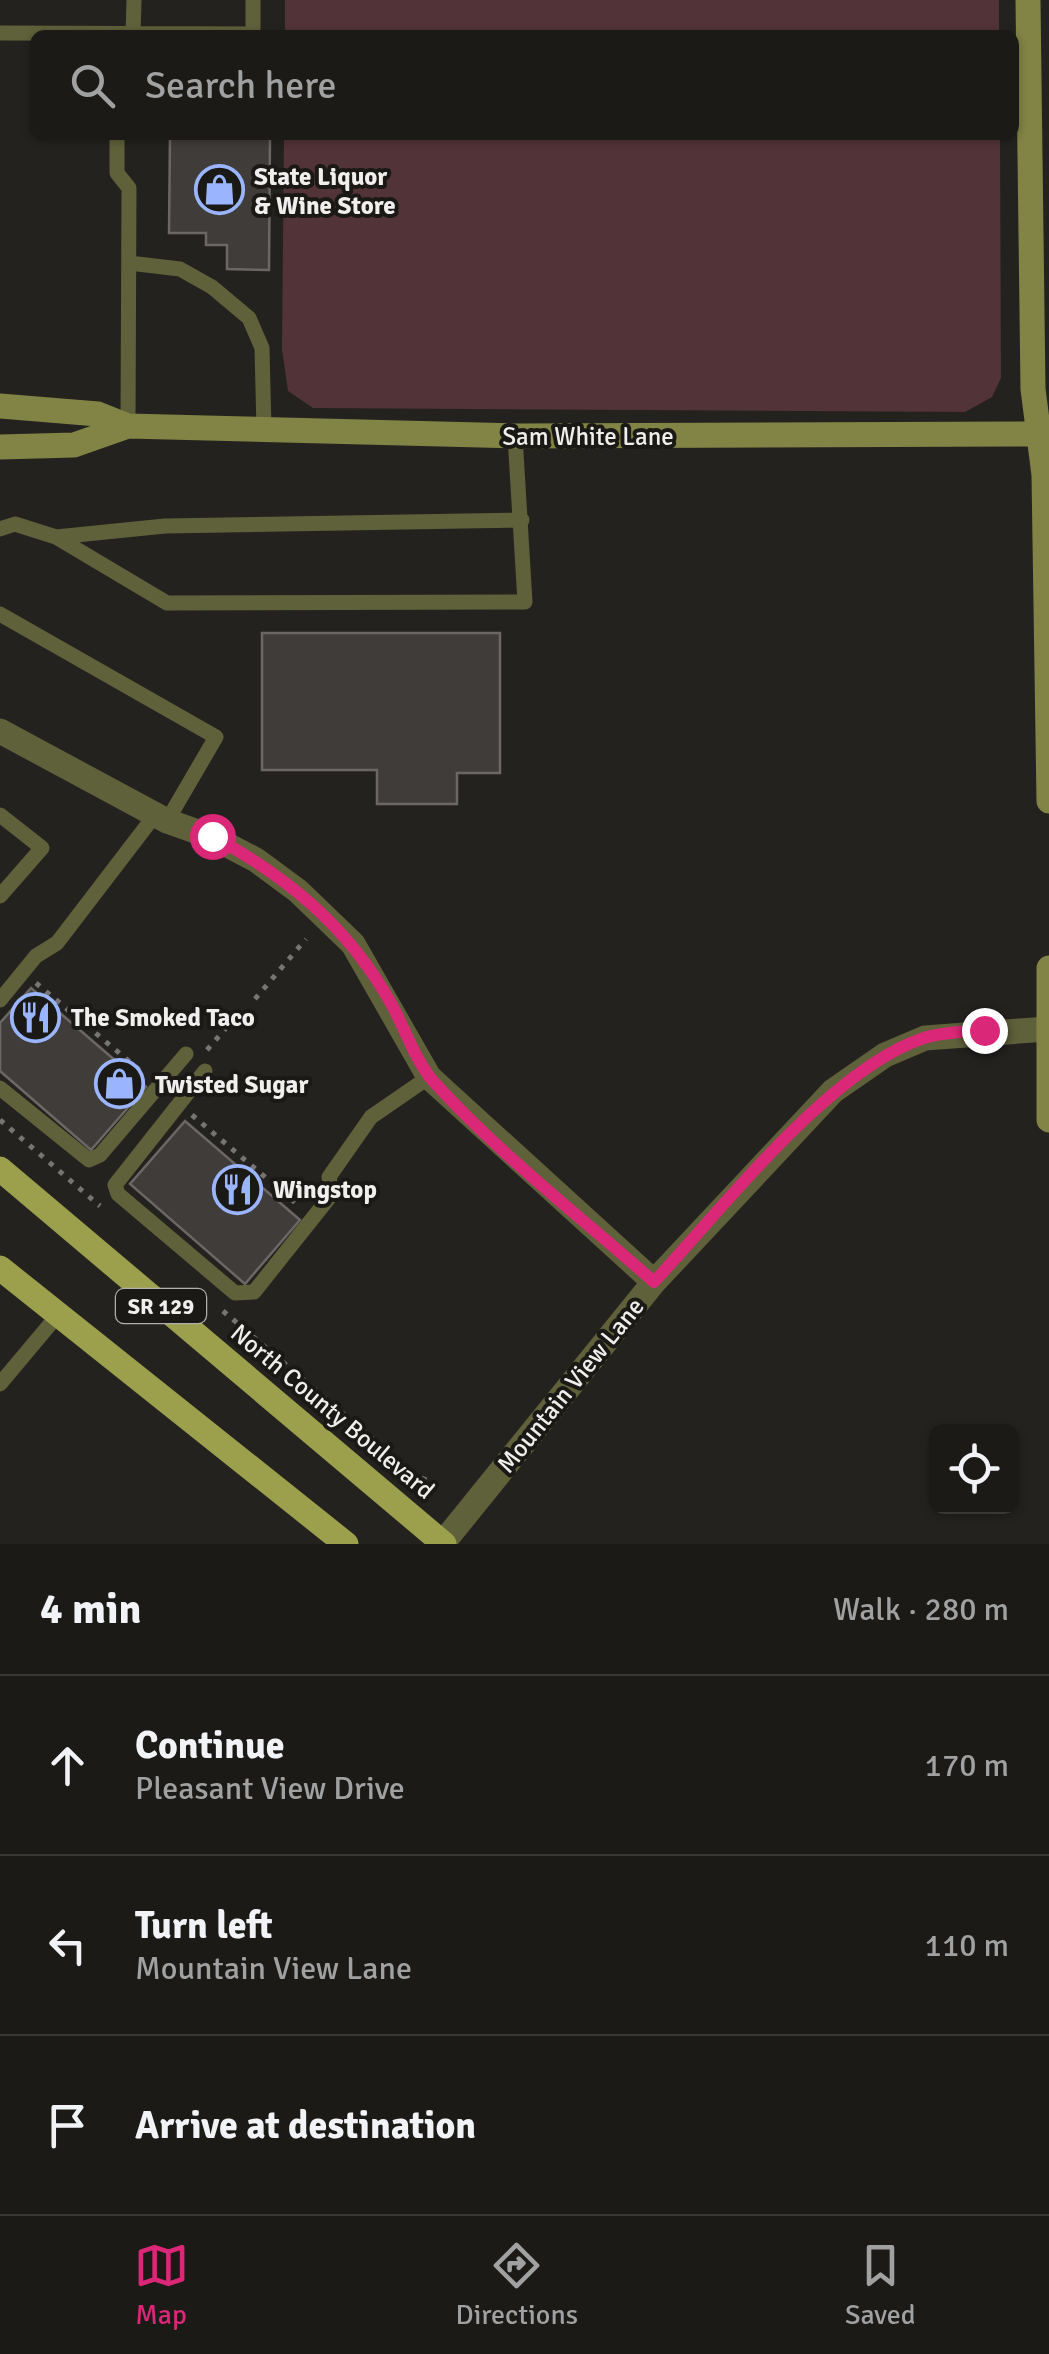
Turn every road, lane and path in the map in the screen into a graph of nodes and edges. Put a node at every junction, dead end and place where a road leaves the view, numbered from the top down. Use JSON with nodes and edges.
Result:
{"nodes":[{"id":1,"x":134,"y":0,"type":"edge"},
{"id":2,"x":254,"y":0,"type":"edge"},
{"id":3,"x":1028,"y":0,"type":"edge"},
{"id":4,"x":134,"y":30,"type":"edge"},
{"id":5,"x":253,"y":30,"type":"edge"},
{"id":6,"x":0,"y":33,"type":"edge"},
{"id":7,"x":30,"y":33,"type":"edge"},
{"id":8,"x":117,"y":140,"type":"edge"},
{"id":9,"x":129,"y":264,"type":"junction"},
{"id":10,"x":0,"y":406,"type":"edge"},
{"id":11,"x":128,"y":426,"type":"junction"},
{"id":12,"x":264,"y":430,"type":"junction"},
{"id":13,"x":1044,"y":434,"type":"edge"},
{"id":14,"x":515,"y":436,"type":"junction"},
{"id":15,"x":0,"y":447,"type":"edge"},
{"id":16,"x":522,"y":520,"type":"junction"},
{"id":17,"x":0,"y":528,"type":"edge"},
{"id":18,"x":56,"y":537,"type":"junction"},
{"id":19,"x":0,"y":614,"type":"edge"},
{"id":20,"x":0,"y":730,"type":"edge"},
{"id":21,"x":1049,"y":801,"type":"edge"},
{"id":22,"x":0,"y":815,"type":"edge"},
{"id":23,"x":161,"y":818,"type":"junction"},
{"id":24,"x":0,"y":896,"type":"edge"},
{"id":25,"x":306,"y":939,"type":"dead end"},
{"id":26,"x":1049,"y":968,"type":"edge"},
{"id":27,"x":30,"y":978,"type":"dead end"},
{"id":28,"x":255,"y":999,"type":"dead end"},
{"id":29,"x":0,"y":1000,"type":"edge"},
{"id":30,"x":233,"y":1020,"type":"dead end"},
{"id":31,"x":1047,"y":1029,"type":"edge"},
{"id":32,"x":207,"y":1050,"type":"dead end"},
{"id":33,"x":186,"y":1054,"type":"dead end"},
{"id":34,"x":205,"y":1071,"type":"dead end"},
{"id":35,"x":429,"y":1077,"type":"junction"},
{"id":36,"x":152,"y":1082,"type":"dead end"},
{"id":37,"x":0,"y":1088,"type":"edge"},
{"id":38,"x":184,"y":1108,"type":"dead end"},
{"id":39,"x":1049,"y":1120,"type":"edge"},
{"id":40,"x":0,"y":1169,"type":"edge"},
{"id":41,"x":308,"y":1214,"type":"dead end"},
{"id":42,"x":0,"y":1268,"type":"edge"},
{"id":43,"x":654,"y":1282,"type":"junction"},
{"id":44,"x":58,"y":1316,"type":"junction"},
{"id":45,"x":0,"y":1384,"type":"edge"},
{"id":46,"x":346,"y":1544,"type":"edge"},
{"id":47,"x":443,"y":1544,"type":"edge"}],
"edges":[{"from":1,"to":4,"type":"lane"},
{"from":2,"to":5,"type":"lane"},
{"from":3,"to":13,"type":"street"},
{"from":6,"to":7,"type":"lane"},
{"from":8,"to":9,"type":"lane"},
{"from":9,"to":11,"type":"lane"},
{"from":9,"to":12,"type":"lane"},
{"from":10,"to":11,"type":"street","name":"Sam White Lane"},
{"from":11,"to":12,"type":"street","name":"Sam White Lane"},
{"from":11,"to":15,"type":"street","name":"Sam White Lane"},
{"from":12,"to":14,"type":"street","name":"Sam White Lane"},
{"from":13,"to":14,"type":"street","name":"Sam White Lane"},
{"from":13,"to":21,"type":"street"},
{"from":14,"to":16,"type":"lane"},
{"from":16,"to":18,"type":"lane"},
{"from":16,"to":18,"type":"lane"},
{"from":17,"to":18,"type":"lane"},
{"from":19,"to":23,"type":"lane"},
{"from":20,"to":23,"type":"street"},
{"from":22,"to":24,"type":"lane"},
{"from":23,"to":29,"type":"lane"},
{"from":23,"to":35,"type":"street"},
{"from":25,"to":28,"type":"path"},
{"from":26,"to":31,"type":"street"},
{"from":27,"to":36,"type":"path"},
{"from":30,"to":32,"type":"path"},
{"from":31,"to":39,"type":"street"},
{"from":31,"to":43,"type":"street","name":"Mountain View Lane"},
{"from":33,"to":37,"type":"lane"},
{"from":34,"to":35,"type":"lane"},
{"from":35,"to":43,"type":"street"},
{"from":38,"to":41,"type":"path"},
{"from":40,"to":47,"type":"main road","name":"North County Boulevard","number":"SR 129"},
{"from":42,"to":44,"type":"main road","number":"SR 129"},
{"from":43,"to":47,"type":"street","name":"Mountain View Lane"},
{"from":44,"to":45,"type":"lane"},
{"from":44,"to":46,"type":"main road","number":"SR 129"}]}
